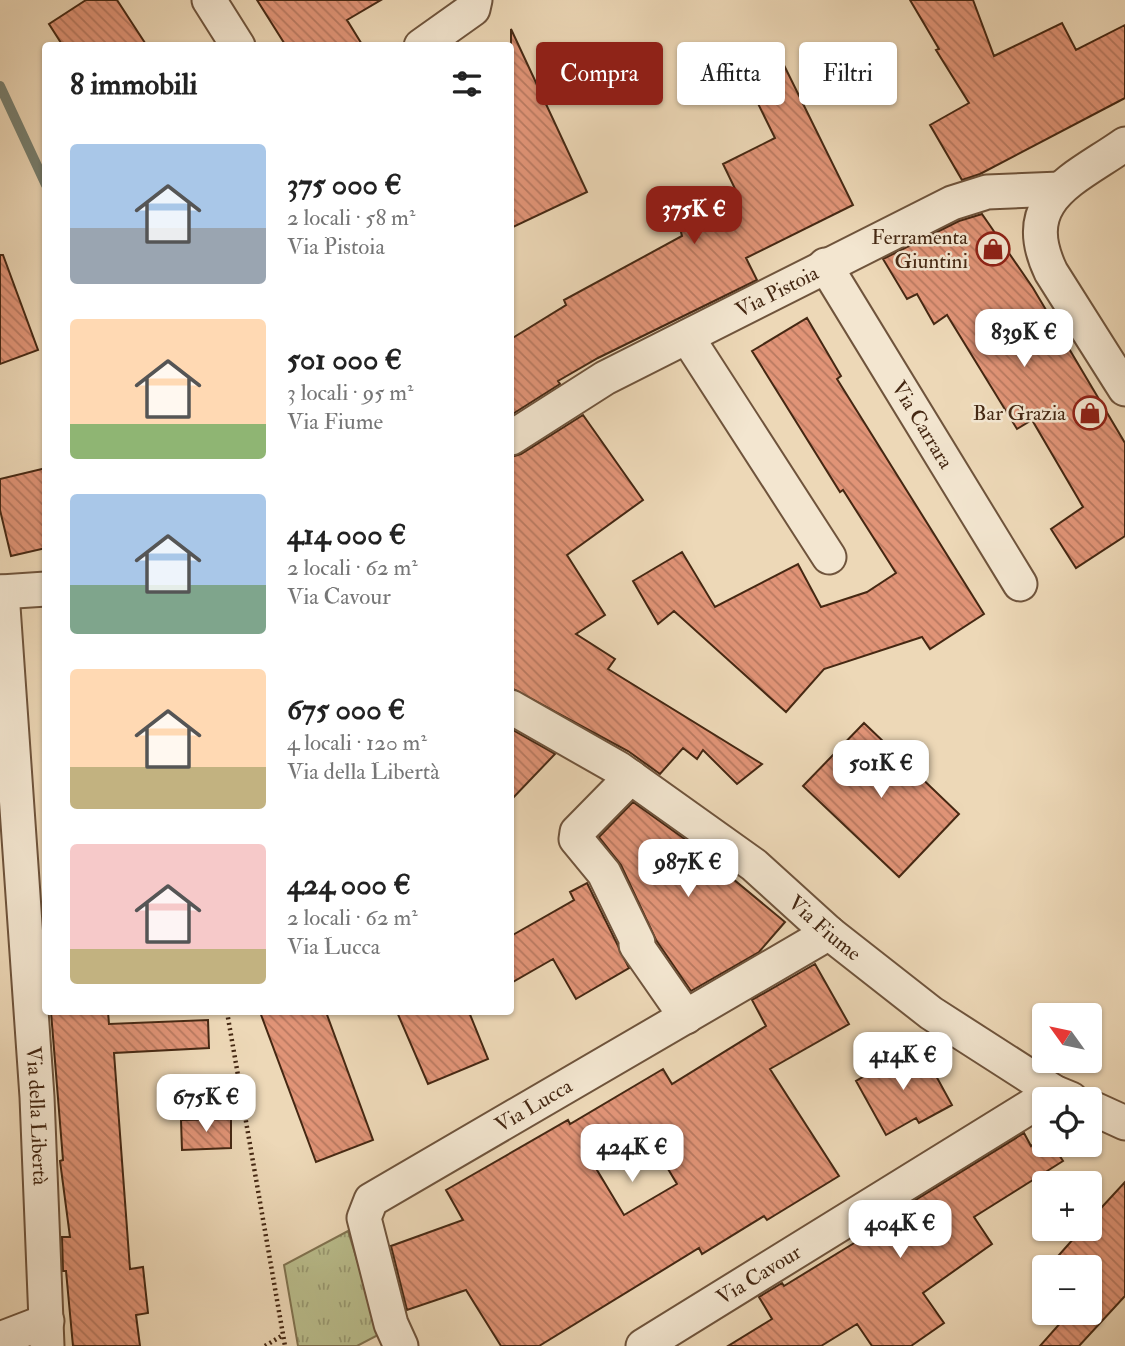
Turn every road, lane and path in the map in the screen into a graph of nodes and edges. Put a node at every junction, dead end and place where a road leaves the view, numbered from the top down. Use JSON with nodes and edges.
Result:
{"nodes":[{"id":1,"x":209,"y":0,"type":"edge"},
{"id":2,"x":475,"y":0,"type":"edge"},
{"id":3,"x":235,"y":42,"type":"edge"},
{"id":4,"x":427,"y":42,"type":"edge"},
{"id":5,"x":1125,"y":145,"type":"edge"},
{"id":6,"x":1060,"y":189,"type":"junction"},
{"id":7,"x":825,"y":265,"type":"junction"},
{"id":8,"x":687,"y":337,"type":"junction"},
{"id":9,"x":1125,"y":389,"type":"edge"},
{"id":10,"x":514,"y":435,"type":"edge"},
{"id":11,"x":829,"y":557,"type":"dead end"},
{"id":12,"x":1020,"y":584,"type":"dead end"},
{"id":13,"x":42,"y":589,"type":"edge"},
{"id":14,"x":1,"y":592,"type":"edge"},
{"id":15,"x":514,"y":709,"type":"edge"},
{"id":16,"x":631,"y":777,"type":"junction"},
{"id":17,"x":830,"y":933,"type":"junction"},
{"id":18,"x":228,"y":1015,"type":"edge"},
{"id":19,"x":686,"y":1017,"type":"junction"},
{"id":20,"x":1050,"y":1087,"type":"edge"},
{"id":21,"x":1102,"y":1112,"type":"edge"},
{"id":22,"x":1032,"y":1114,"type":"edge"},
{"id":23,"x":1125,"y":1122,"type":"edge"},
{"id":24,"x":47,"y":1333,"type":"edge"},
{"id":25,"x":282,"y":1335,"type":"junction"},
{"id":26,"x":0,"y":1339,"type":"edge"},
{"id":27,"x":265,"y":1346,"type":"edge"},
{"id":28,"x":285,"y":1346,"type":"edge"},
{"id":29,"x":401,"y":1346,"type":"edge"},
{"id":30,"x":643,"y":1346,"type":"edge"}],
"edges":[{"from":1,"to":3,"type":"street"},
{"from":2,"to":4,"type":"street"},
{"from":5,"to":6,"type":"street"},
{"from":6,"to":7,"type":"street","name":"Via Pistoia"},
{"from":6,"to":9,"type":"street"},
{"from":7,"to":8,"type":"street","name":"Via Pistoia"},
{"from":7,"to":12,"type":"street","name":"Via Carrara"},
{"from":8,"to":10,"type":"street","name":"Via Pistoia"},
{"from":8,"to":11,"type":"street"},
{"from":13,"to":14,"type":"street"},
{"from":14,"to":24,"type":"street","name":"Via della Libertà"},
{"from":15,"to":16,"type":"street","name":"Via Fiume"},
{"from":16,"to":17,"type":"street","name":"Via Fiume"},
{"from":16,"to":19,"type":"street"},
{"from":17,"to":19,"type":"street","name":"Via Lucca"},
{"from":17,"to":20,"type":"street","name":"Via Fiume"},
{"from":18,"to":25,"type":"path"},
{"from":19,"to":29,"type":"street","name":"Via Lucca"},
{"from":21,"to":23,"type":"street"},
{"from":22,"to":30,"type":"street","name":"Via Cavour"},
{"from":24,"to":26,"type":"street"},
{"from":25,"to":27,"type":"path"},
{"from":25,"to":28,"type":"path"}]}
